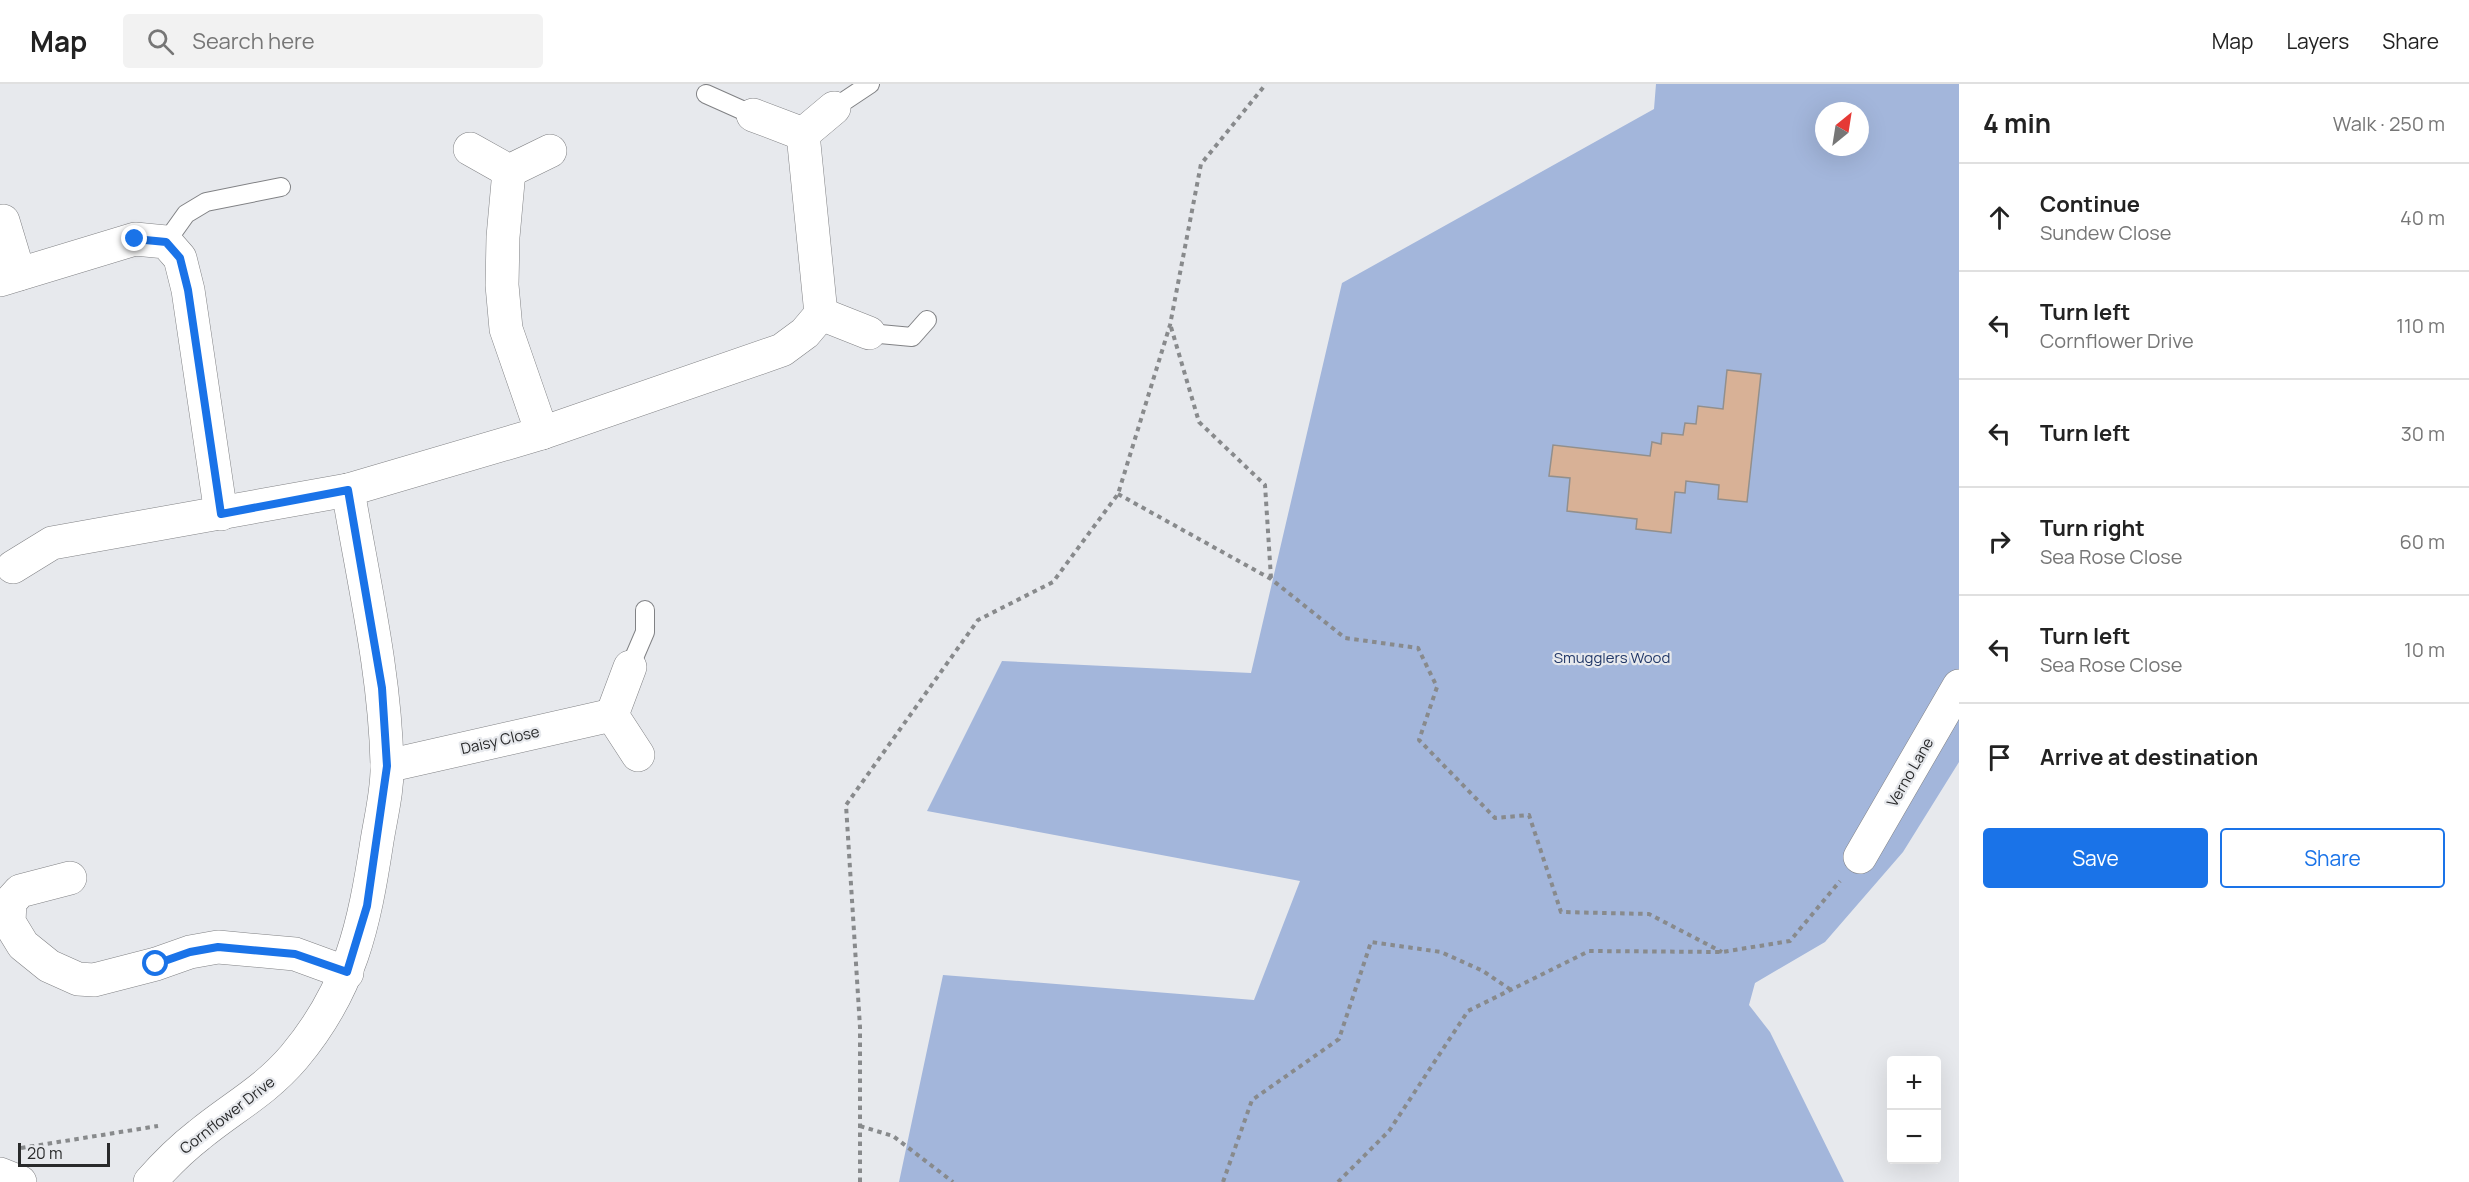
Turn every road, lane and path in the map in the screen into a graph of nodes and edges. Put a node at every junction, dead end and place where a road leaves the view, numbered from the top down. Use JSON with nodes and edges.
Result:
{"nodes":[{"id":1,"x":870,"y":84,"type":"edge"},
{"id":2,"x":1266,"y":84,"type":"edge"},
{"id":3,"x":706,"y":94,"type":"dead end"},
{"id":4,"x":834,"y":108,"type":"joint"},
{"id":5,"x":753,"y":115,"type":"joint"},
{"id":6,"x":803,"y":134,"type":"junction"},
{"id":7,"x":470,"y":149,"type":"dead end"},
{"id":8,"x":550,"y":150,"type":"dead end"},
{"id":9,"x":509,"y":171,"type":"junction"},
{"id":10,"x":281,"y":187,"type":"dead end"},
{"id":11,"x":3,"y":221,"type":"dead end"},
{"id":12,"x":166,"y":242,"type":"junction"},
{"id":13,"x":9,"y":277,"type":"edge"},
{"id":14,"x":821,"y":314,"type":"junction"},
{"id":15,"x":927,"y":320,"type":"dead end"},
{"id":16,"x":1170,"y":325,"type":"junction"},
{"id":17,"x":869,"y":333,"type":"joint"},
{"id":18,"x":542,"y":433,"type":"junction"},
{"id":19,"x":348,"y":490,"type":"junction"},
{"id":20,"x":1118,"y":494,"type":"junction"},
{"id":21,"x":221,"y":514,"type":"junction"},
{"id":22,"x":13,"y":567,"type":"dead end"},
{"id":23,"x":1271,"y":579,"type":"junction"},
{"id":24,"x":645,"y":610,"type":"dead end"},
{"id":25,"x":630,"y":667,"type":"joint"},
{"id":26,"x":1959,"y":686,"type":"edge"},
{"id":27,"x":612,"y":715,"type":"junction"},
{"id":28,"x":638,"y":755,"type":"dead end"},
{"id":29,"x":387,"y":766,"type":"junction"},
{"id":30,"x":1860,"y":857,"type":"joint"},
{"id":31,"x":70,"y":878,"type":"dead end"},
{"id":32,"x":1722,"y":952,"type":"junction"},
{"id":33,"x":347,"y":972,"type":"junction"},
{"id":34,"x":1511,"y":990,"type":"junction"},
{"id":35,"x":860,"y":1126,"type":"junction"},
{"id":36,"x":201,"y":1134,"type":"junction"},
{"id":37,"x":9,"y":1162,"type":"edge"},
{"id":38,"x":20,"y":1182,"type":"edge"},
{"id":39,"x":150,"y":1182,"type":"edge"},
{"id":40,"x":861,"y":1182,"type":"edge"},
{"id":41,"x":953,"y":1182,"type":"edge"},
{"id":42,"x":1223,"y":1182,"type":"edge"},
{"id":43,"x":1338,"y":1182,"type":"edge"}],
"edges":[{"from":1,"to":4,"type":"lane"},
{"from":2,"to":16,"type":"path"},
{"from":3,"to":5,"type":"lane"},
{"from":4,"to":6,"type":"street"},
{"from":5,"to":6,"type":"street"},
{"from":6,"to":14,"type":"street"},
{"from":7,"to":9,"type":"street"},
{"from":8,"to":9,"type":"street"},
{"from":9,"to":18,"type":"street"},
{"from":10,"to":12,"type":"lane"},
{"from":11,"to":13,"type":"street"},
{"from":12,"to":13,"type":"street"},
{"from":12,"to":21,"type":"street"},
{"from":14,"to":17,"type":"street"},
{"from":14,"to":18,"type":"street"},
{"from":15,"to":17,"type":"lane"},
{"from":16,"to":20,"type":"path"},
{"from":16,"to":23,"type":"path"},
{"from":18,"to":19,"type":"street"},
{"from":19,"to":21,"type":"street"},
{"from":19,"to":29,"type":"street","name":"Cornflower Drive"},
{"from":20,"to":23,"type":"path"},
{"from":20,"to":35,"type":"path"},
{"from":21,"to":22,"type":"street"},
{"from":23,"to":32,"type":"path"},
{"from":24,"to":25,"type":"lane"},
{"from":25,"to":27,"type":"street"},
{"from":26,"to":30,"type":"street","name":"Verno Lane"},
{"from":27,"to":28,"type":"street"},
{"from":27,"to":29,"type":"street","name":"Daisy Close"},
{"from":29,"to":33,"type":"street","name":"Cornflower Drive"},
{"from":30,"to":32,"type":"path"},
{"from":31,"to":33,"type":"street"},
{"from":32,"to":34,"type":"path"},
{"from":33,"to":36,"type":"street","name":"Cornflower Drive"},
{"from":34,"to":42,"type":"path"},
{"from":34,"to":43,"type":"path"},
{"from":35,"to":40,"type":"path"},
{"from":35,"to":41,"type":"path"},
{"from":36,"to":37,"type":"path"},
{"from":36,"to":39,"type":"street","name":"Cornflower Drive"},
{"from":37,"to":38,"type":"street"}]}
